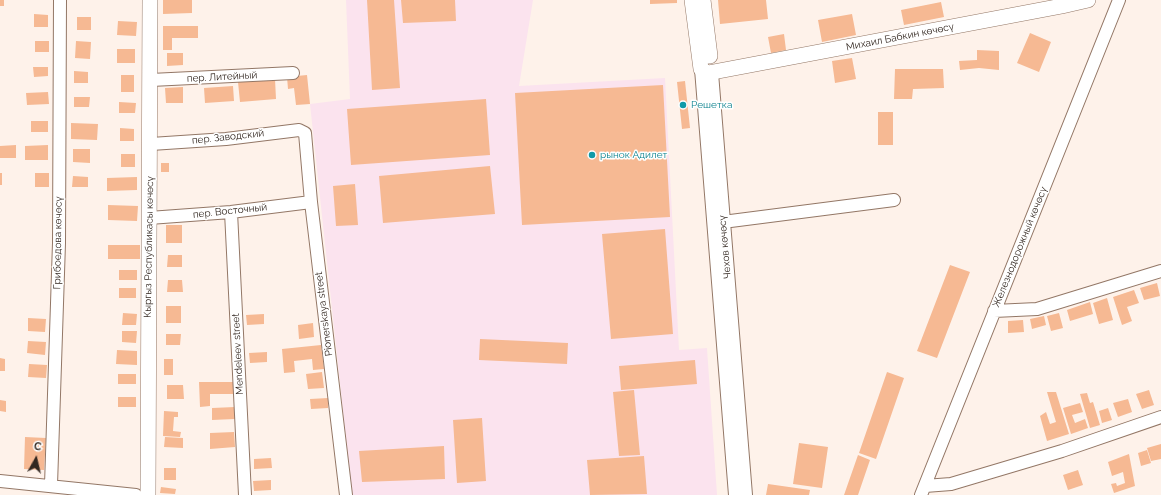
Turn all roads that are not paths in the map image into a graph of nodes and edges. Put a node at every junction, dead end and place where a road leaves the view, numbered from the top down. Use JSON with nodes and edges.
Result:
{"nodes":[{"id":1,"x":60,"y":0,"type":"edge"},
{"id":2,"x":150,"y":0,"type":"edge"},
{"id":3,"x":692,"y":0,"type":"edge"},
{"id":4,"x":703,"y":0,"type":"edge"},
{"id":5,"x":1088,"y":0,"type":"edge"},
{"id":6,"x":1119,"y":0,"type":"edge"},
{"id":7,"x":1062,"y":3,"type":"edge"},
{"id":8,"x":706,"y":71,"type":"junction"},
{"id":9,"x":293,"y":73,"type":"dead end"},
{"id":10,"x":151,"y":80,"type":"junction"},
{"id":11,"x":305,"y":133,"type":"joint"},
{"id":12,"x":151,"y":144,"type":"junction"},
{"id":13,"x":894,"y":200,"type":"dead end"},
{"id":14,"x":311,"y":202,"type":"junction"},
{"id":15,"x":231,"y":212,"type":"junction"},
{"id":16,"x":149,"y":218,"type":"junction"},
{"id":17,"x":718,"y":223,"type":"junction"},
{"id":18,"x":1161,"y":271,"type":"edge"},
{"id":19,"x":994,"y":311,"type":"junction"},
{"id":20,"x":1161,"y":417,"type":"edge"},
{"id":21,"x":0,"y":481,"type":"edge"},
{"id":22,"x":50,"y":485,"type":"junction"},
{"id":23,"x":923,"y":490,"type":"edge"},
{"id":24,"x":136,"y":495,"type":"edge"},
{"id":25,"x":148,"y":495,"type":"edge"},
{"id":26,"x":245,"y":495,"type":"edge"},
{"id":27,"x":346,"y":495,"type":"edge"},
{"id":28,"x":735,"y":495,"type":"edge"},
{"id":29,"x":746,"y":495,"type":"edge"}],
"edges":[{"from":1,"to":22,"type":"street","name":"Грибоедова көчөсү"},
{"from":2,"to":10,"type":"main road","name":"Кыргыз Республикасы көчөсү"},
{"from":3,"to":8,"type":"main road"},
{"from":4,"to":8,"type":"main road","name":"Чехов көчөсү"},
{"from":5,"to":7,"type":"main road","name":"Михаил Бабкин көчөсү"},
{"from":6,"to":19,"type":"street","name":"Железнодорожный көчөсү"},
{"from":7,"to":8,"type":"main road","name":"Михаил Бабкин көчөсү"},
{"from":8,"to":17,"type":"street","name":"Чехов көчөсү"},
{"from":9,"to":10,"type":"street","name":"пер. Литейный"},
{"from":10,"to":12,"type":"main road","name":"Кыргыз Республикасы көчөсү"},
{"from":11,"to":12,"type":"street","name":"пер. Заводский"},
{"from":11,"to":14,"type":"street","name":"Pionerskaya street"},
{"from":12,"to":16,"type":"main road","name":"Кыргыз Республикасы көчөсү"},
{"from":13,"to":17,"type":"street"},
{"from":14,"to":15,"type":"street","name":"пер. Восточный"},
{"from":14,"to":27,"type":"street","name":"Pionerskaya street"},
{"from":15,"to":16,"type":"street","name":"пер. Восточный"},
{"from":15,"to":26,"type":"street","name":"Mendeleev street"},
{"from":16,"to":25,"type":"main road","name":"Кыргыз Республикасы көчөсү"},
{"from":17,"to":28,"type":"street","name":"Чехов көчөсү"},
{"from":17,"to":29,"type":"street","name":"Чехов көчөсү"},
{"from":18,"to":19,"type":"street"},
{"from":19,"to":23,"type":"street","name":"Железнодорожный көчөсү"},
{"from":20,"to":23,"type":"street"},
{"from":21,"to":22,"type":"street"},
{"from":22,"to":24,"type":"street"}]}
